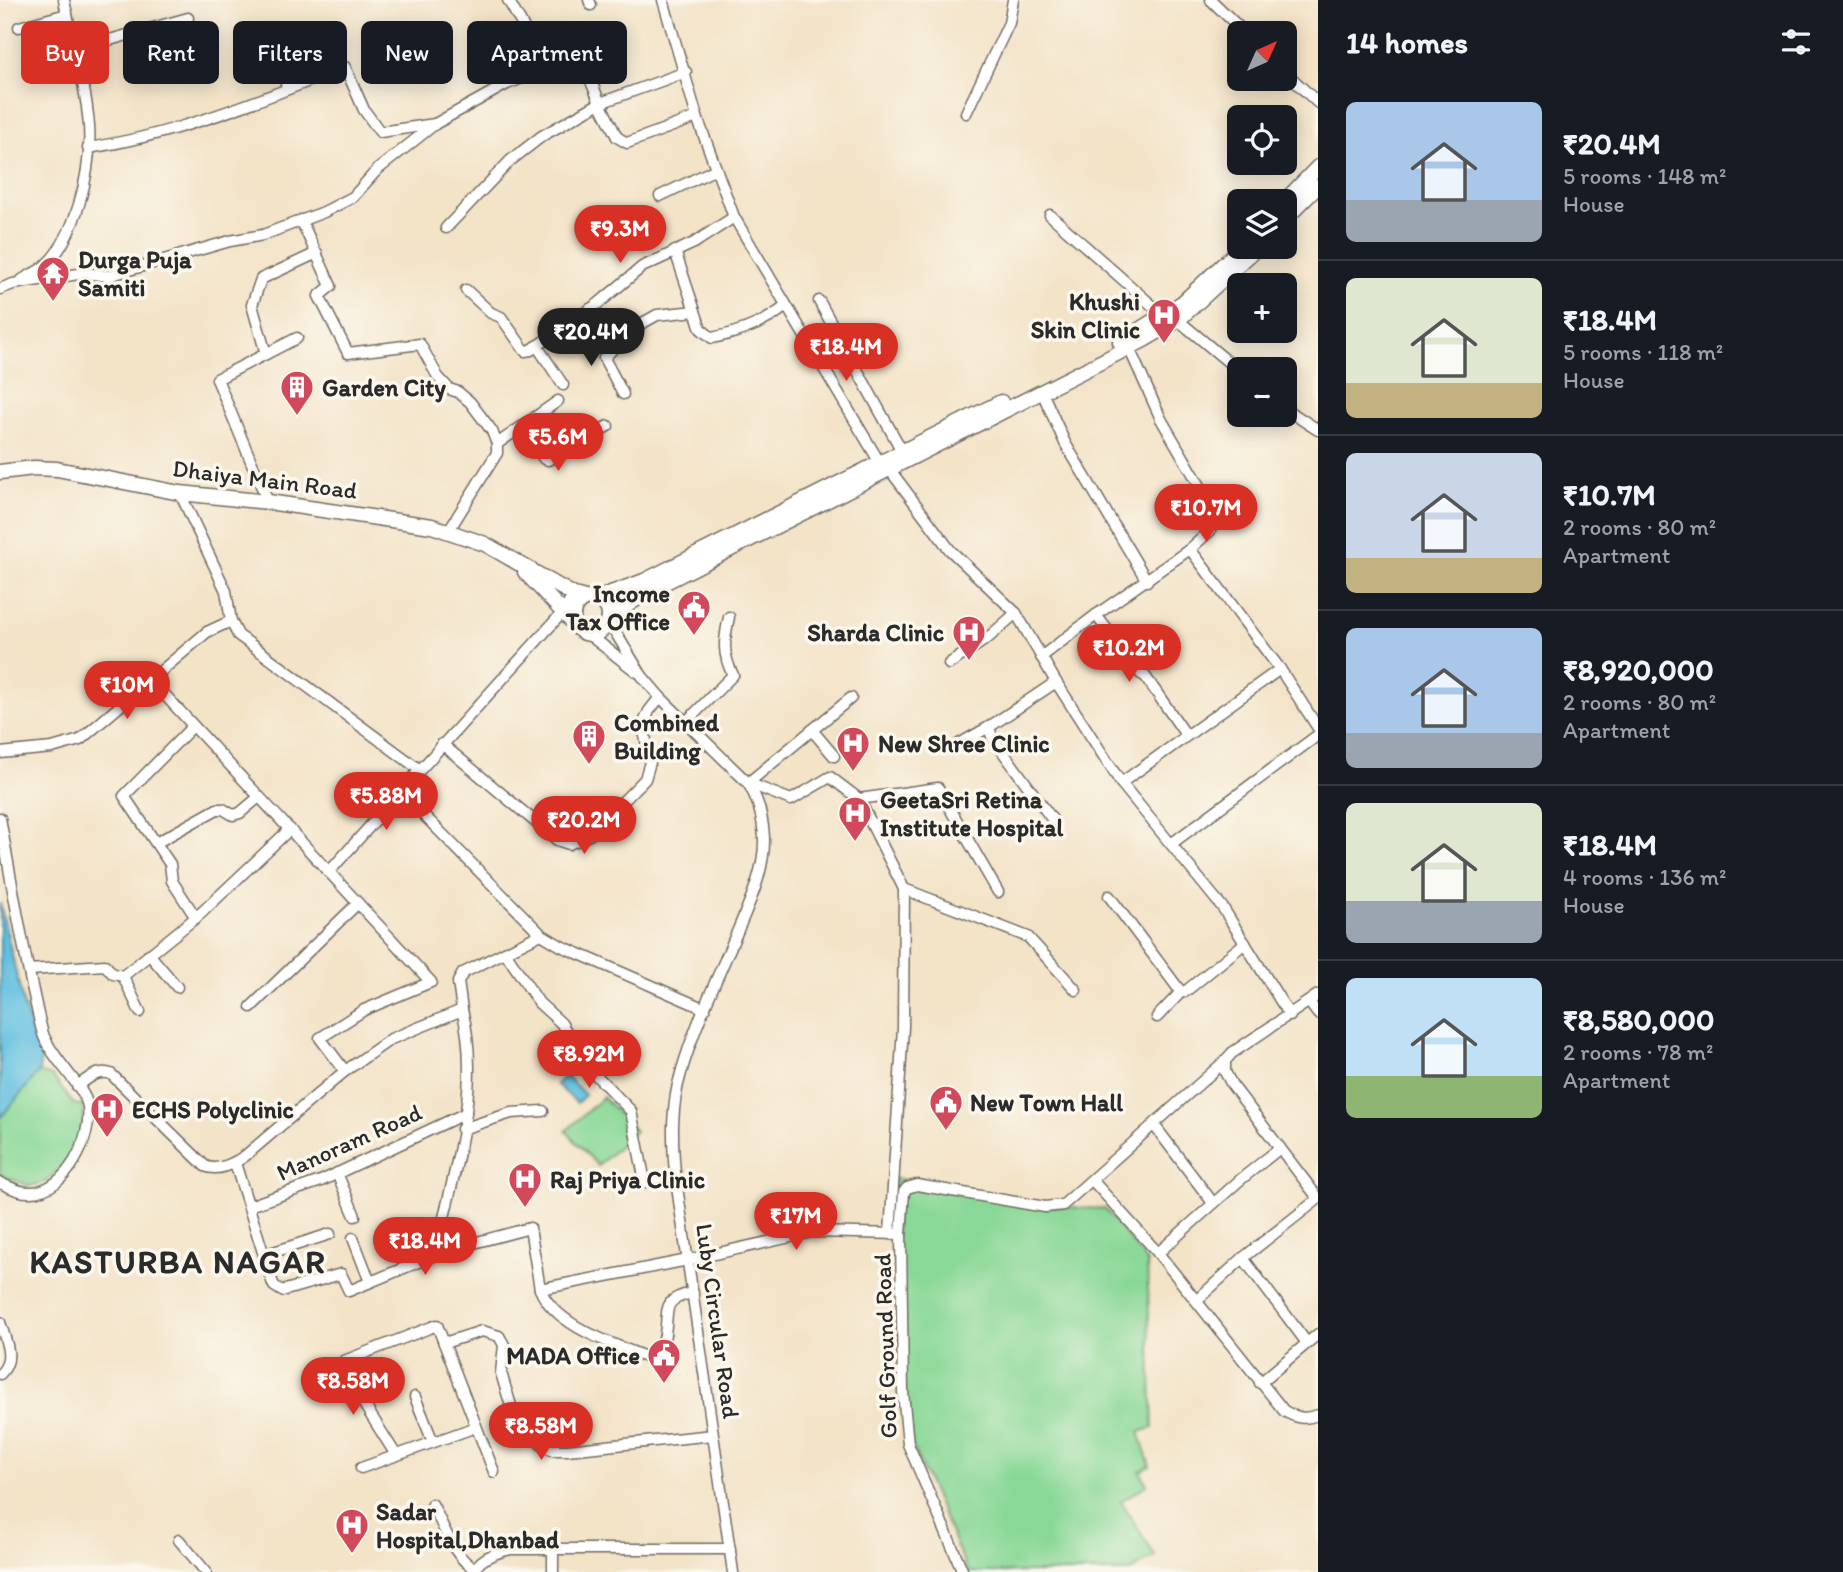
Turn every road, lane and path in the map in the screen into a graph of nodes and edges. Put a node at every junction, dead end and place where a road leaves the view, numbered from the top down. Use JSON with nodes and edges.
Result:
{"nodes":[{"id":1,"x":64,"y":0,"type":"edge"},
{"id":2,"x":508,"y":0,"type":"edge"},
{"id":3,"x":663,"y":0,"type":"edge"},
{"id":4,"x":1013,"y":0,"type":"edge"},
{"id":5,"x":1211,"y":0,"type":"edge"},
{"id":6,"x":66,"y":14,"type":"junction"},
{"id":7,"x":188,"y":18,"type":"dead end"},
{"id":8,"x":68,"y":21,"type":"edge"},
{"id":9,"x":520,"y":21,"type":"edge"},
{"id":10,"x":1233,"y":21,"type":"edge"},
{"id":11,"x":19,"y":27,"type":"dead end"},
{"id":12,"x":109,"y":40,"type":"edge"},
{"id":13,"x":685,"y":72,"type":"junction"},
{"id":14,"x":1297,"y":83,"type":"edge"},
{"id":15,"x":81,"y":84,"type":"edge"},
{"id":16,"x":286,"y":84,"type":"edge"},
{"id":17,"x":507,"y":84,"type":"edge"},
{"id":18,"x":592,"y":84,"type":"edge"},
{"id":19,"x":288,"y":89,"type":"junction"},
{"id":20,"x":600,"y":103,"type":"junction"},
{"id":21,"x":1318,"y":103,"type":"edge"},
{"id":22,"x":966,"y":113,"type":"dead end"},
{"id":23,"x":697,"y":117,"type":"junction"},
{"id":24,"x":435,"y":124,"type":"junction"},
{"id":25,"x":88,"y":148,"type":"junction"},
{"id":26,"x":1318,"y":167,"type":"edge"},
{"id":27,"x":716,"y":169,"type":"junction"},
{"id":28,"x":1318,"y":186,"type":"edge"},
{"id":29,"x":1297,"y":189,"type":"edge"},
{"id":30,"x":660,"y":196,"type":"dead end"},
{"id":31,"x":1297,"y":207,"type":"edge"},
{"id":32,"x":1050,"y":215,"type":"dead end"},
{"id":33,"x":734,"y":217,"type":"junction"},
{"id":34,"x":301,"y":220,"type":"junction"},
{"id":35,"x":446,"y":228,"type":"dead end"},
{"id":36,"x":675,"y":251,"type":"junction"},
{"id":37,"x":317,"y":253,"type":"junction"},
{"id":38,"x":1230,"y":259,"type":"edge"},
{"id":39,"x":1243,"y":259,"type":"edge"},
{"id":40,"x":13,"y":284,"type":"junction"},
{"id":41,"x":0,"y":289,"type":"edge"},
{"id":42,"x":466,"y":290,"type":"dead end"},
{"id":43,"x":819,"y":301,"type":"dead end"},
{"id":44,"x":786,"y":306,"type":"junction"},
{"id":45,"x":590,"y":309,"type":"junction"},
{"id":46,"x":695,"y":311,"type":"junction"},
{"id":47,"x":1171,"y":318,"type":"junction"},
{"id":48,"x":297,"y":338,"type":"dead end"},
{"id":49,"x":537,"y":346,"type":"junction"},
{"id":50,"x":615,"y":346,"type":"junction"},
{"id":51,"x":1129,"y":348,"type":"junction"},
{"id":52,"x":266,"y":354,"type":"junction"},
{"id":53,"x":1227,"y":362,"type":"edge"},
{"id":54,"x":563,"y":385,"type":"dead end"},
{"id":55,"x":1042,"y":392,"type":"junction"},
{"id":56,"x":623,"y":394,"type":"dead end"},
{"id":57,"x":558,"y":401,"type":"dead end"},
{"id":58,"x":1297,"y":416,"type":"edge"},
{"id":59,"x":608,"y":426,"type":"dead end"},
{"id":60,"x":523,"y":428,"type":"junction"},
{"id":61,"x":1318,"y":430,"type":"edge"},
{"id":62,"x":497,"y":444,"type":"junction"},
{"id":63,"x":902,"y":451,"type":"junction"},
{"id":64,"x":885,"y":466,"type":"junction"},
{"id":65,"x":0,"y":472,"type":"edge"},
{"id":66,"x":180,"y":493,"type":"junction"},
{"id":67,"x":268,"y":502,"type":"junction"},
{"id":68,"x":450,"y":530,"type":"junction"},
{"id":69,"x":1191,"y":549,"type":"junction"},
{"id":70,"x":516,"y":562,"type":"junction"},
{"id":71,"x":1147,"y":581,"type":"junction"},
{"id":72,"x":586,"y":597,"type":"junction"},
{"id":73,"x":562,"y":612,"type":"junction"},
{"id":74,"x":1016,"y":613,"type":"junction"},
{"id":75,"x":1096,"y":615,"type":"junction"},
{"id":76,"x":729,"y":617,"type":"dead end"},
{"id":77,"x":609,"y":619,"type":"junction"},
{"id":78,"x":231,"y":621,"type":"junction"},
{"id":79,"x":584,"y":632,"type":"junction"},
{"id":80,"x":1041,"y":657,"type":"junction"},
{"id":81,"x":949,"y":664,"type":"dead end"},
{"id":82,"x":1280,"y":669,"type":"junction"},
{"id":83,"x":642,"y":676,"type":"junction"},
{"id":84,"x":151,"y":680,"type":"junction"},
{"id":85,"x":1056,"y":682,"type":"junction"},
{"id":86,"x":660,"y":698,"type":"junction"},
{"id":87,"x":851,"y":698,"type":"dead end"},
{"id":88,"x":685,"y":722,"type":"junction"},
{"id":89,"x":193,"y":726,"type":"junction"},
{"id":90,"x":989,"y":727,"type":"junction"},
{"id":91,"x":1318,"y":728,"type":"edge"},
{"id":92,"x":812,"y":730,"type":"junction"},
{"id":93,"x":1186,"y":735,"type":"junction"},
{"id":94,"x":1318,"y":736,"type":"edge"},
{"id":95,"x":443,"y":744,"type":"junction"},
{"id":96,"x":959,"y":744,"type":"dead end"},
{"id":97,"x":0,"y":753,"type":"edge"},
{"id":98,"x":834,"y":756,"type":"dead end"},
{"id":99,"x":420,"y":770,"type":"junction"},
{"id":100,"x":748,"y":783,"type":"junction"},
{"id":101,"x":1121,"y":783,"type":"junction"},
{"id":102,"x":401,"y":792,"type":"junction"},
{"id":103,"x":260,"y":797,"type":"junction"},
{"id":104,"x":859,"y":799,"type":"junction"},
{"id":105,"x":0,"y":818,"type":"edge"},
{"id":106,"x":1052,"y":819,"type":"dead end"},
{"id":107,"x":290,"y":829,"type":"junction"},
{"id":108,"x":156,"y":843,"type":"junction"},
{"id":109,"x":1171,"y":844,"type":"junction"},
{"id":110,"x":329,"y":872,"type":"junction"},
{"id":111,"x":904,"y":889,"type":"junction"},
{"id":112,"x":998,"y":892,"type":"dead end"},
{"id":113,"x":1109,"y":896,"type":"dead end"},
{"id":114,"x":358,"y":903,"type":"junction"},
{"id":115,"x":196,"y":918,"type":"junction"},
{"id":116,"x":541,"y":934,"type":"junction"},
{"id":117,"x":1245,"y":943,"type":"junction"},
{"id":118,"x":505,"y":952,"type":"junction"},
{"id":119,"x":149,"y":954,"type":"junction"},
{"id":120,"x":29,"y":970,"type":"junction"},
{"id":121,"x":123,"y":976,"type":"junction"},
{"id":122,"x":177,"y":987,"type":"dead end"},
{"id":123,"x":1076,"y":990,"type":"dead end"},
{"id":124,"x":1181,"y":992,"type":"junction"},
{"id":125,"x":1314,"y":999,"type":"edge"},
{"id":126,"x":251,"y":1007,"type":"dead end"},
{"id":127,"x":705,"y":1009,"type":"junction"},
{"id":128,"x":462,"y":1010,"type":"junction"},
{"id":129,"x":140,"y":1012,"type":"dead end"},
{"id":130,"x":1318,"y":1014,"type":"edge"},
{"id":131,"x":1290,"y":1016,"type":"junction"},
{"id":132,"x":1157,"y":1017,"type":"dead end"},
{"id":133,"x":1225,"y":1061,"type":"junction"},
{"id":134,"x":345,"y":1072,"type":"junction"},
{"id":135,"x":76,"y":1086,"type":"junction"},
{"id":136,"x":542,"y":1111,"type":"dead end"},
{"id":137,"x":466,"y":1113,"type":"junction"},
{"id":138,"x":1154,"y":1125,"type":"junction"},
{"id":139,"x":462,"y":1129,"type":"junction"},
{"id":140,"x":1280,"y":1148,"type":"junction"},
{"id":141,"x":235,"y":1163,"type":"junction"},
{"id":142,"x":337,"y":1173,"type":"junction"},
{"id":143,"x":676,"y":1178,"type":"junction"},
{"id":144,"x":1092,"y":1180,"type":"junction"},
{"id":145,"x":0,"y":1183,"type":"edge"},
{"id":146,"x":1318,"y":1199,"type":"edge"},
{"id":147,"x":1213,"y":1203,"type":"junction"},
{"id":148,"x":249,"y":1206,"type":"junction"},
{"id":149,"x":355,"y":1216,"type":"dead end"},
{"id":150,"x":330,"y":1234,"type":"dead end"},
{"id":151,"x":896,"y":1234,"type":"junction"},
{"id":152,"x":353,"y":1238,"type":"dead end"},
{"id":153,"x":1158,"y":1253,"type":"junction"},
{"id":154,"x":264,"y":1255,"type":"junction"},
{"id":155,"x":435,"y":1255,"type":"junction"},
{"id":156,"x":1243,"y":1258,"type":"junction"},
{"id":157,"x":688,"y":1260,"type":"junction"},
{"id":158,"x":370,"y":1282,"type":"junction"},
{"id":159,"x":540,"y":1289,"type":"junction"},
{"id":160,"x":693,"y":1293,"type":"junction"},
{"id":161,"x":1197,"y":1300,"type":"junction"},
{"id":162,"x":0,"y":1322,"type":"edge"},
{"id":163,"x":1318,"y":1334,"type":"edge"},
{"id":164,"x":444,"y":1343,"type":"junction"},
{"id":165,"x":1307,"y":1343,"type":"junction"},
{"id":166,"x":0,"y":1374,"type":"edge"},
{"id":167,"x":1260,"y":1383,"type":"junction"},
{"id":168,"x":415,"y":1396,"type":"dead end"},
{"id":169,"x":1318,"y":1415,"type":"edge"},
{"id":170,"x":476,"y":1427,"type":"junction"},
{"id":171,"x":713,"y":1435,"type":"junction"},
{"id":172,"x":433,"y":1442,"type":"junction"},
{"id":173,"x":396,"y":1455,"type":"junction"},
{"id":174,"x":361,"y":1468,"type":"dead end"},
{"id":175,"x":494,"y":1472,"type":"dead end"},
{"id":176,"x":432,"y":1504,"type":"dead end"},
{"id":177,"x":179,"y":1540,"type":"dead end"},
{"id":178,"x":553,"y":1548,"type":"junction"},
{"id":179,"x":730,"y":1549,"type":"junction"},
{"id":180,"x":474,"y":1570,"type":"edge"},
{"id":181,"x":206,"y":1572,"type":"edge"},
{"id":182,"x":553,"y":1572,"type":"edge"},
{"id":183,"x":733,"y":1572,"type":"edge"},
{"id":184,"x":963,"y":1572,"type":"edge"}],
"edges":[{"from":1,"to":6,"type":"street"},
{"from":2,"to":9,"type":"street"},
{"from":3,"to":13,"type":"street"},
{"from":4,"to":22,"type":"street"},
{"from":5,"to":10,"type":"street"},
{"from":6,"to":8,"type":"street"},
{"from":6,"to":11,"type":"street"},
{"from":7,"to":12,"type":"street"},
{"from":13,"to":20,"type":"street"},
{"from":13,"to":23,"type":"street"},
{"from":14,"to":21,"type":"street"},
{"from":15,"to":25,"type":"street"},
{"from":16,"to":19,"type":"street"},
{"from":17,"to":24,"type":"street"},
{"from":18,"to":20,"type":"street"},
{"from":19,"to":24,"type":"street"},
{"from":19,"to":25,"type":"street"},
{"from":20,"to":23,"type":"street"},
{"from":20,"to":35,"type":"street"},
{"from":23,"to":27,"type":"street"},
{"from":24,"to":34,"type":"street"},
{"from":25,"to":40,"type":"street"},
{"from":26,"to":29,"type":"main road"},
{"from":27,"to":30,"type":"street"},
{"from":27,"to":33,"type":"street"},
{"from":28,"to":31,"type":"main road"},
{"from":32,"to":47,"type":"street"},
{"from":33,"to":36,"type":"street"},
{"from":33,"to":44,"type":"street"},
{"from":34,"to":37,"type":"street"},
{"from":34,"to":40,"type":"street"},
{"from":36,"to":45,"type":"street"},
{"from":36,"to":46,"type":"street"},
{"from":37,"to":52,"type":"street"},
{"from":37,"to":62,"type":"street"},
{"from":38,"to":47,"type":"main road"},
{"from":39,"to":47,"type":"main road"},
{"from":40,"to":41,"type":"street"},
{"from":42,"to":49,"type":"street"},
{"from":43,"to":63,"type":"street"},
{"from":44,"to":46,"type":"street"},
{"from":44,"to":64,"type":"street"},
{"from":45,"to":49,"type":"street"},
{"from":45,"to":50,"type":"street"},
{"from":46,"to":50,"type":"street"},
{"from":47,"to":51,"type":"main road"},
{"from":47,"to":53,"type":"street"},
{"from":47,"to":63,"type":"main road"},
{"from":48,"to":52,"type":"street"},
{"from":49,"to":54,"type":"street"},
{"from":50,"to":56,"type":"street"},
{"from":51,"to":55,"type":"main road"},
{"from":51,"to":69,"type":"street"},
{"from":52,"to":67,"type":"street"},
{"from":55,"to":64,"type":"main road"},
{"from":55,"to":71,"type":"street"},
{"from":57,"to":60,"type":"street"},
{"from":58,"to":61,"type":"street"},
{"from":59,"to":60,"type":"street"},
{"from":60,"to":62,"type":"street"},
{"from":62,"to":68,"type":"street"},
{"from":63,"to":64,"type":"main road"},
{"from":64,"to":72,"type":"main road"},
{"from":64,"to":74,"type":"street"},
{"from":64,"to":77,"type":"main road"},
{"from":65,"to":66,"type":"main road","name":"Dhaiya Main Road"},
{"from":66,"to":67,"type":"main road","name":"Dhaiya Main Road"},
{"from":66,"to":78,"type":"street"},
{"from":67,"to":68,"type":"main road","name":"Dhaiya Main Road"},
{"from":68,"to":70,"type":"main road","name":"Dhaiya Main Road"},
{"from":69,"to":71,"type":"street"},
{"from":69,"to":82,"type":"street"},
{"from":70,"to":72,"type":"main road","name":"Dhaiya Main Road"},
{"from":70,"to":73,"type":"main road"},
{"from":71,"to":75,"type":"street"},
{"from":72,"to":73,"type":"street"},
{"from":72,"to":77,"type":"main road"},
{"from":72,"to":79,"type":"main road"},
{"from":73,"to":79,"type":"main road"},
{"from":73,"to":95,"type":"street"},
{"from":74,"to":80,"type":"street"},
{"from":74,"to":81,"type":"street"},
{"from":75,"to":80,"type":"street"},
{"from":75,"to":93,"type":"street"},
{"from":76,"to":88,"type":"street"},
{"from":77,"to":79,"type":"main road"},
{"from":77,"to":83,"type":"street","name":"Luby Circular Road"},
{"from":78,"to":84,"type":"street"},
{"from":78,"to":99,"type":"street"},
{"from":79,"to":83,"type":"street","name":"Luby Circular Road"},
{"from":80,"to":85,"type":"street"},
{"from":82,"to":91,"type":"street"},
{"from":82,"to":93,"type":"street"},
{"from":83,"to":86,"type":"street","name":"Luby Circular Road"},
{"from":84,"to":89,"type":"street"},
{"from":84,"to":97,"type":"street"},
{"from":85,"to":90,"type":"street"},
{"from":85,"to":101,"type":"street"},
{"from":86,"to":88,"type":"street","name":"Luby Circular Road"},
{"from":86,"to":95,"type":"street"},
{"from":87,"to":92,"type":"street"},
{"from":88,"to":100,"type":"street","name":"Luby Circular Road"},
{"from":89,"to":103,"type":"street"},
{"from":89,"to":108,"type":"street"},
{"from":90,"to":96,"type":"street"},
{"from":90,"to":106,"type":"street"},
{"from":92,"to":98,"type":"street"},
{"from":92,"to":100,"type":"street"},
{"from":93,"to":101,"type":"street"},
{"from":94,"to":109,"type":"street"},
{"from":95,"to":99,"type":"street"},
{"from":99,"to":102,"type":"street"},
{"from":100,"to":104,"type":"street"},
{"from":100,"to":127,"type":"street","name":"Luby Circular Road"},
{"from":101,"to":109,"type":"street"},
{"from":102,"to":110,"type":"street"},
{"from":102,"to":116,"type":"street"},
{"from":103,"to":107,"type":"street"},
{"from":103,"to":108,"type":"street"},
{"from":104,"to":111,"type":"street"},
{"from":104,"to":112,"type":"street"},
{"from":105,"to":120,"type":"street"},
{"from":107,"to":110,"type":"street"},
{"from":107,"to":115,"type":"street"},
{"from":108,"to":115,"type":"street"},
{"from":109,"to":117,"type":"street"},
{"from":110,"to":114,"type":"street"},
{"from":111,"to":123,"type":"street"},
{"from":111,"to":151,"type":"street"},
{"from":113,"to":124,"type":"street"},
{"from":114,"to":126,"type":"street"},
{"from":114,"to":134,"type":"street"},
{"from":115,"to":119,"type":"street"},
{"from":116,"to":118,"type":"street"},
{"from":116,"to":127,"type":"street"},
{"from":117,"to":124,"type":"street"},
{"from":117,"to":131,"type":"street"},
{"from":118,"to":128,"type":"street"},
{"from":118,"to":143,"type":"street"},
{"from":119,"to":121,"type":"street"},
{"from":119,"to":122,"type":"street"},
{"from":120,"to":121,"type":"street"},
{"from":120,"to":135,"type":"street"},
{"from":121,"to":129,"type":"street"},
{"from":124,"to":132,"type":"street"},
{"from":125,"to":130,"type":"street"},
{"from":125,"to":131,"type":"street"},
{"from":127,"to":143,"type":"street","name":"Luby Circular Road"},
{"from":128,"to":134,"type":"street"},
{"from":128,"to":137,"type":"street"},
{"from":131,"to":133,"type":"street"},
{"from":133,"to":138,"type":"street"},
{"from":133,"to":140,"type":"street"},
{"from":134,"to":141,"type":"street"},
{"from":135,"to":141,"type":"street"},
{"from":135,"to":145,"type":"street"},
{"from":136,"to":139,"type":"street"},
{"from":137,"to":139,"type":"street"},
{"from":137,"to":142,"type":"street","name":"Manoram Road"},
{"from":138,"to":144,"type":"street"},
{"from":138,"to":147,"type":"street"},
{"from":139,"to":155,"type":"street"},
{"from":140,"to":146,"type":"street"},
{"from":140,"to":147,"type":"street"},
{"from":141,"to":148,"type":"street"},
{"from":142,"to":148,"type":"street","name":"Manoram Road"},
{"from":142,"to":149,"type":"street"},
{"from":143,"to":157,"type":"street","name":"Luby Circular Road"},
{"from":144,"to":151,"type":"street","name":"Golf Ground Road"},
{"from":144,"to":153,"type":"street"},
{"from":146,"to":156,"type":"street"},
{"from":147,"to":153,"type":"street"},
{"from":148,"to":154,"type":"street"},
{"from":150,"to":154,"type":"street"},
{"from":151,"to":157,"type":"street","name":"Golf Ground Road"},
{"from":151,"to":184,"type":"street","name":"Golf Ground Road"},
{"from":152,"to":158,"type":"street"},
{"from":153,"to":161,"type":"street"},
{"from":154,"to":158,"type":"street"},
{"from":155,"to":158,"type":"street"},
{"from":155,"to":159,"type":"street"},
{"from":156,"to":161,"type":"street"},
{"from":156,"to":165,"type":"street"},
{"from":157,"to":159,"type":"street","name":"Golf Ground Road"},
{"from":157,"to":160,"type":"street","name":"Luby Circular Road"},
{"from":159,"to":160,"type":"street"},
{"from":160,"to":171,"type":"street","name":"Luby Circular Road"},
{"from":161,"to":167,"type":"street"},
{"from":162,"to":166,"type":"street"},
{"from":163,"to":165,"type":"street"},
{"from":164,"to":170,"type":"street"},
{"from":164,"to":171,"type":"street"},
{"from":164,"to":173,"type":"street"},
{"from":165,"to":167,"type":"street"},
{"from":167,"to":169,"type":"street"},
{"from":168,"to":172,"type":"street"},
{"from":170,"to":172,"type":"street"},
{"from":170,"to":175,"type":"street"},
{"from":171,"to":179,"type":"street","name":"Luby Circular Road"},
{"from":172,"to":173,"type":"street"},
{"from":173,"to":174,"type":"street"},
{"from":176,"to":180,"type":"street"},
{"from":177,"to":181,"type":"street"},
{"from":178,"to":179,"type":"street"},
{"from":178,"to":180,"type":"street"},
{"from":178,"to":182,"type":"street"},
{"from":179,"to":183,"type":"street","name":"Luby Circular Road"}]}
